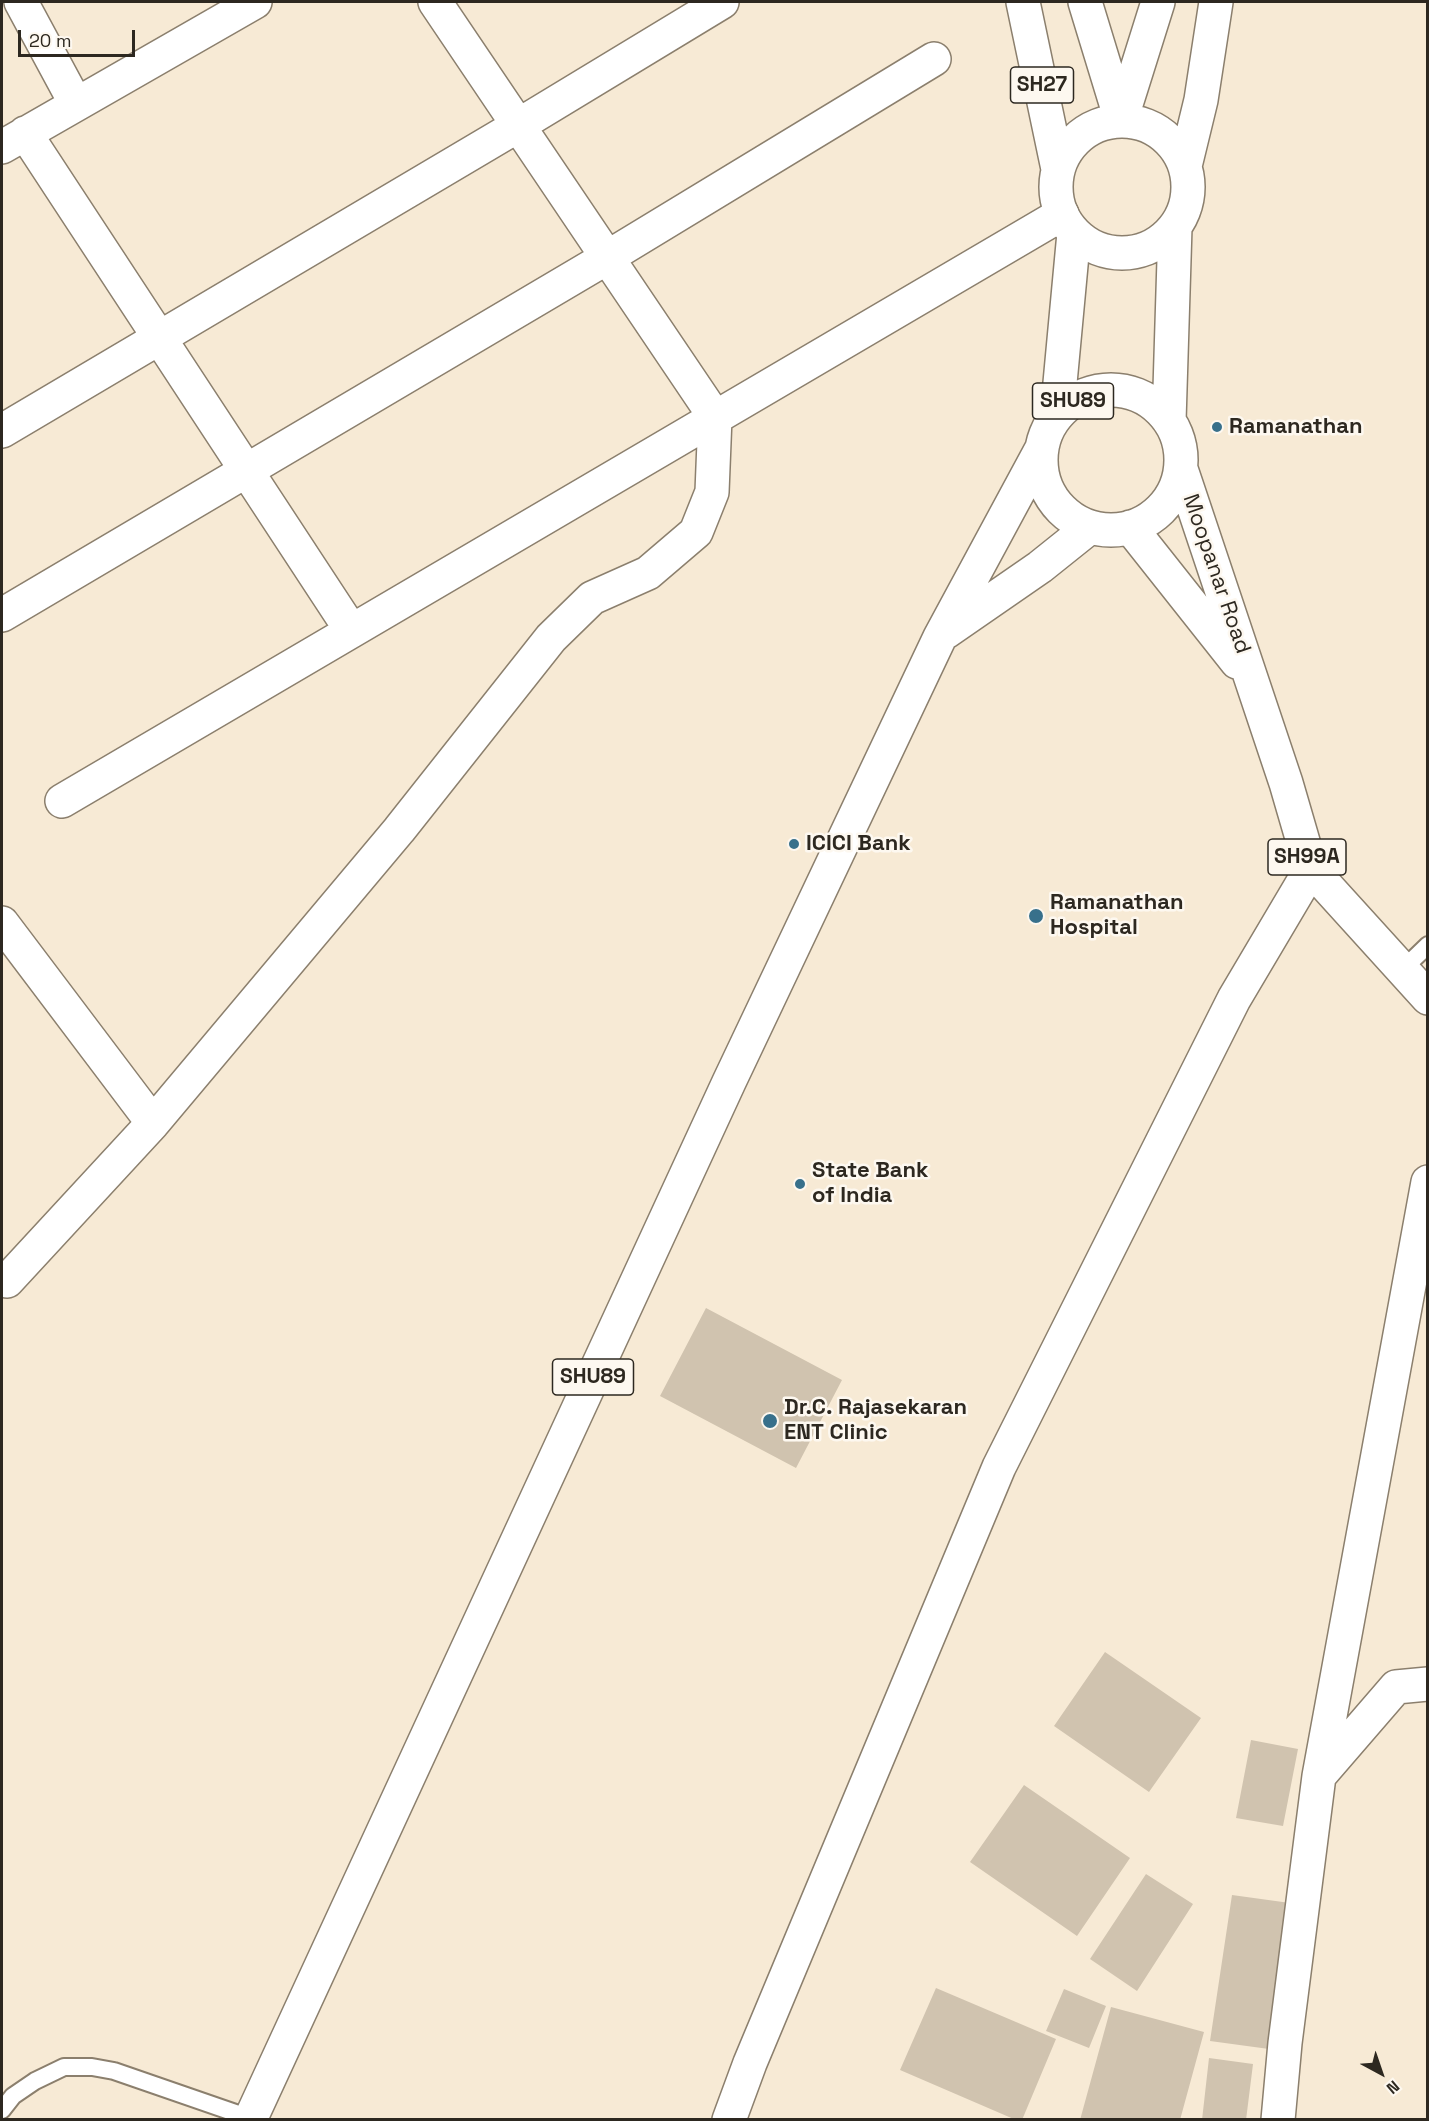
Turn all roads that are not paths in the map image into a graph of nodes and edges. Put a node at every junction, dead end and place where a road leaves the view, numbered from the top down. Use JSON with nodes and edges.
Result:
{"nodes":[{"id":1,"x":21,"y":2,"type":"edge"},
{"id":2,"x":255,"y":2,"type":"edge"},
{"id":3,"x":435,"y":2,"type":"edge"},
{"id":4,"x":722,"y":2,"type":"edge"},
{"id":5,"x":1023,"y":2,"type":"edge"},
{"id":6,"x":1085,"y":2,"type":"edge"},
{"id":7,"x":1158,"y":2,"type":"edge"},
{"id":8,"x":1216,"y":2,"type":"edge"},
{"id":9,"x":934,"y":59,"type":"dead end"},
{"id":10,"x":76,"y":104,"type":"junction"},
{"id":11,"x":1121,"y":120,"type":"junction"},
{"id":12,"x":519,"y":125,"type":"junction"},
{"id":13,"x":13,"y":140,"type":"edge"},
{"id":14,"x":1185,"y":166,"type":"junction"},
{"id":15,"x":1058,"y":169,"type":"junction"},
{"id":16,"x":1068,"y":224,"type":"junction"},
{"id":17,"x":1175,"y":227,"type":"junction"},
{"id":18,"x":608,"y":257,"type":"junction"},
{"id":19,"x":160,"y":338,"type":"junction"},
{"id":20,"x":1057,"y":415,"type":"junction"},
{"id":21,"x":716,"y":417,"type":"junction"},
{"id":22,"x":1169,"y":421,"type":"junction"},
{"id":23,"x":2,"y":431,"type":"edge"},
{"id":24,"x":1042,"y":448,"type":"junction"},
{"id":25,"x":1180,"y":469,"type":"junction"},
{"id":26,"x":247,"y":472,"type":"junction"},
{"id":27,"x":1090,"y":527,"type":"junction"},
{"id":28,"x":1130,"y":527,"type":"junction"},
{"id":29,"x":2,"y":615,"type":"edge"},
{"id":30,"x":351,"y":630,"type":"junction"},
{"id":31,"x":940,"y":637,"type":"junction"},
{"id":32,"x":1251,"y":680,"type":"junction"},
{"id":33,"x":62,"y":801,"type":"dead end"},
{"id":34,"x":1311,"y":870,"type":"junction"},
{"id":35,"x":2,"y":923,"type":"edge"},
{"id":36,"x":1428,"y":945,"type":"edge"},
{"id":37,"x":1402,"y":970,"type":"junction"},
{"id":38,"x":1428,"y":998,"type":"edge"},
{"id":39,"x":153,"y":1123,"type":"junction"},
{"id":40,"x":1428,"y":1182,"type":"edge"},
{"id":41,"x":7,"y":1281,"type":"dead end"},
{"id":42,"x":1428,"y":1684,"type":"edge"},
{"id":43,"x":1320,"y":1776,"type":"junction"},
{"id":44,"x":2,"y":2110,"type":"edge"},
{"id":45,"x":250,"y":2119,"type":"edge"},
{"id":46,"x":729,"y":2120,"type":"edge"},
{"id":47,"x":1278,"y":2120,"type":"edge"}],
"edges":[{"from":1,"to":10,"type":"street"},
{"from":2,"to":10,"type":"street"},
{"from":3,"to":12,"type":"street"},
{"from":4,"to":12,"type":"street"},
{"from":5,"to":15,"type":"street","number":"SH27"},
{"from":6,"to":11,"type":"street","number":"SH27"},
{"from":7,"to":11,"type":"street"},
{"from":8,"to":14,"type":"street","number":"SHU89"},
{"from":9,"to":18,"type":"street"},
{"from":10,"to":13,"type":"street"},
{"from":11,"to":14,"type":"street","number":"SHU89"},
{"from":11,"to":15,"type":"street"},
{"from":12,"to":18,"type":"street"},
{"from":12,"to":19,"type":"street"},
{"from":13,"to":19,"type":"street"},
{"from":14,"to":17,"type":"street","number":"SHU89"},
{"from":15,"to":16,"type":"street","number":"SHU89"},
{"from":16,"to":17,"type":"street","number":"SHU89"},
{"from":16,"to":20,"type":"street","number":"SHU89"},
{"from":16,"to":21,"type":"street"},
{"from":17,"to":22,"type":"street","number":"SHU89"},
{"from":18,"to":21,"type":"street"},
{"from":18,"to":26,"type":"street"},
{"from":19,"to":23,"type":"street"},
{"from":19,"to":26,"type":"street"},
{"from":20,"to":22,"type":"street","number":"SHU89"},
{"from":20,"to":24,"type":"street","number":"SHU89"},
{"from":21,"to":30,"type":"street"},
{"from":21,"to":39,"type":"street"},
{"from":22,"to":25,"type":"street","number":"SHU89"},
{"from":24,"to":27,"type":"street","number":"SHU89"},
{"from":24,"to":31,"type":"street","number":"SHU89"},
{"from":25,"to":28,"type":"street","number":"SHU89"},
{"from":25,"to":32,"type":"street","name":"Moopanar Road","number":"SH99A"},
{"from":26,"to":29,"type":"street"},
{"from":26,"to":30,"type":"street"},
{"from":27,"to":28,"type":"street","number":"SHU89"},
{"from":27,"to":31,"type":"street","number":"SHU89"},
{"from":28,"to":32,"type":"street","name":"Moopanar Road","number":"SH99A"},
{"from":30,"to":33,"type":"street"},
{"from":31,"to":45,"type":"street","number":"SHU89"},
{"from":32,"to":34,"type":"street","name":"Moopanar Road","number":"SH99A"},
{"from":34,"to":37,"type":"street","name":"Moopanar Road","number":"SH99A"},
{"from":34,"to":46,"type":"street"},
{"from":35,"to":39,"type":"street"},
{"from":36,"to":37,"type":"lane"},
{"from":37,"to":38,"type":"street","name":"Moopanar Road","number":"SH99A"},
{"from":39,"to":41,"type":"street"},
{"from":40,"to":43,"type":"street"},
{"from":42,"to":43,"type":"street"},
{"from":43,"to":47,"type":"street"},
{"from":44,"to":45,"type":"lane"}]}
